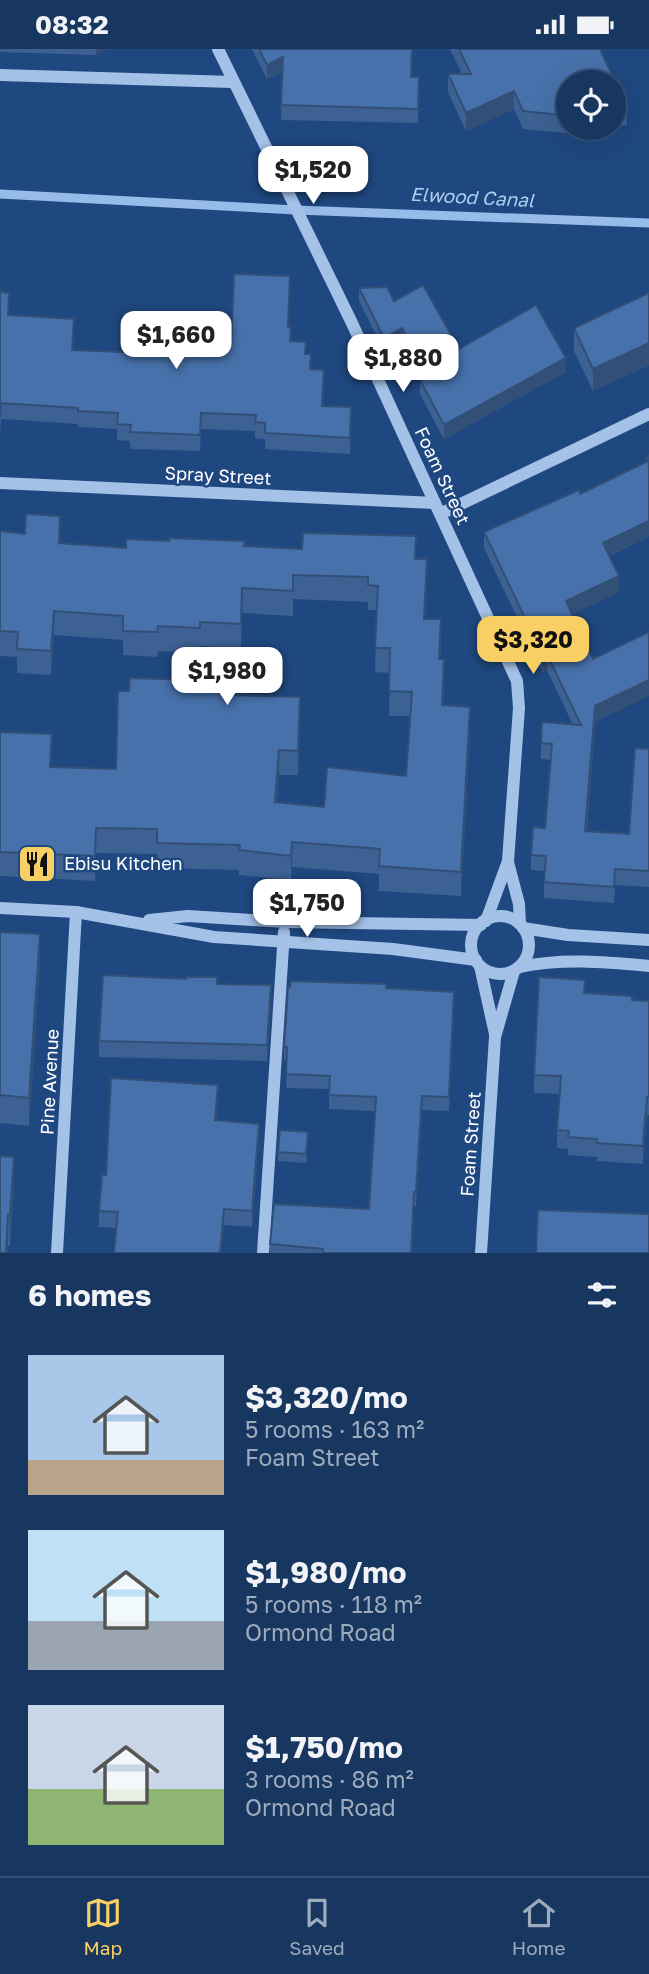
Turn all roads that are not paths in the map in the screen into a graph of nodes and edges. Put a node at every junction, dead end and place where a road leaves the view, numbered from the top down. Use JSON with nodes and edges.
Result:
{"nodes":[{"id":1,"x":218,"y":49,"type":"edge"},
{"id":2,"x":0,"y":75,"type":"edge"},
{"id":3,"x":233,"y":82,"type":"junction"},
{"id":4,"x":649,"y":414,"type":"edge"},
{"id":5,"x":0,"y":483,"type":"edge"},
{"id":6,"x":437,"y":508,"type":"junction"},
{"id":7,"x":508,"y":861,"type":"junction"},
{"id":8,"x":0,"y":908,"type":"edge"},
{"id":9,"x":76,"y":912,"type":"junction"},
{"id":10,"x":131,"y":922,"type":"junction"},
{"id":11,"x":285,"y":922,"type":"junction"},
{"id":12,"x":483,"y":923,"type":"junction"},
{"id":13,"x":521,"y":926,"type":"junction"},
{"id":14,"x":283,"y":940,"type":"junction"},
{"id":15,"x":649,"y":940,"type":"edge"},
{"id":16,"x":478,"y":963,"type":"junction"},
{"id":17,"x":649,"y":966,"type":"edge"},
{"id":18,"x":517,"y":969,"type":"junction"},
{"id":19,"x":495,"y":1037,"type":"junction"},
{"id":20,"x":57,"y":1253,"type":"edge"},
{"id":21,"x":263,"y":1253,"type":"edge"},
{"id":22,"x":481,"y":1253,"type":"edge"}],
"edges":[{"from":1,"to":3,"type":"street","name":"Foam Street"},
{"from":2,"to":3,"type":"street"},
{"from":3,"to":6,"type":"street","name":"Foam Street"},
{"from":4,"to":6,"type":"street","name":"Spray Street"},
{"from":5,"to":6,"type":"street","name":"Spray Street"},
{"from":6,"to":7,"type":"street","name":"Foam Street"},
{"from":7,"to":12,"type":"street","name":"Foam Street"},
{"from":7,"to":13,"type":"street","name":"Foam Street"},
{"from":8,"to":9,"type":"street"},
{"from":9,"to":10,"type":"street"},
{"from":9,"to":20,"type":"street","name":"Pine Avenue"},
{"from":10,"to":11,"type":"street"},
{"from":10,"to":14,"type":"street"},
{"from":11,"to":12,"type":"street"},
{"from":11,"to":14,"type":"street"},
{"from":12,"to":13,"type":"street"},
{"from":12,"to":16,"type":"street"},
{"from":13,"to":15,"type":"street"},
{"from":13,"to":18,"type":"street"},
{"from":14,"to":16,"type":"street"},
{"from":14,"to":21,"type":"street"},
{"from":16,"to":18,"type":"street"},
{"from":16,"to":19,"type":"street","name":"Foam Street"},
{"from":17,"to":18,"type":"street"},
{"from":18,"to":19,"type":"street","name":"Foam Street"},
{"from":19,"to":22,"type":"street","name":"Foam Street"}]}
